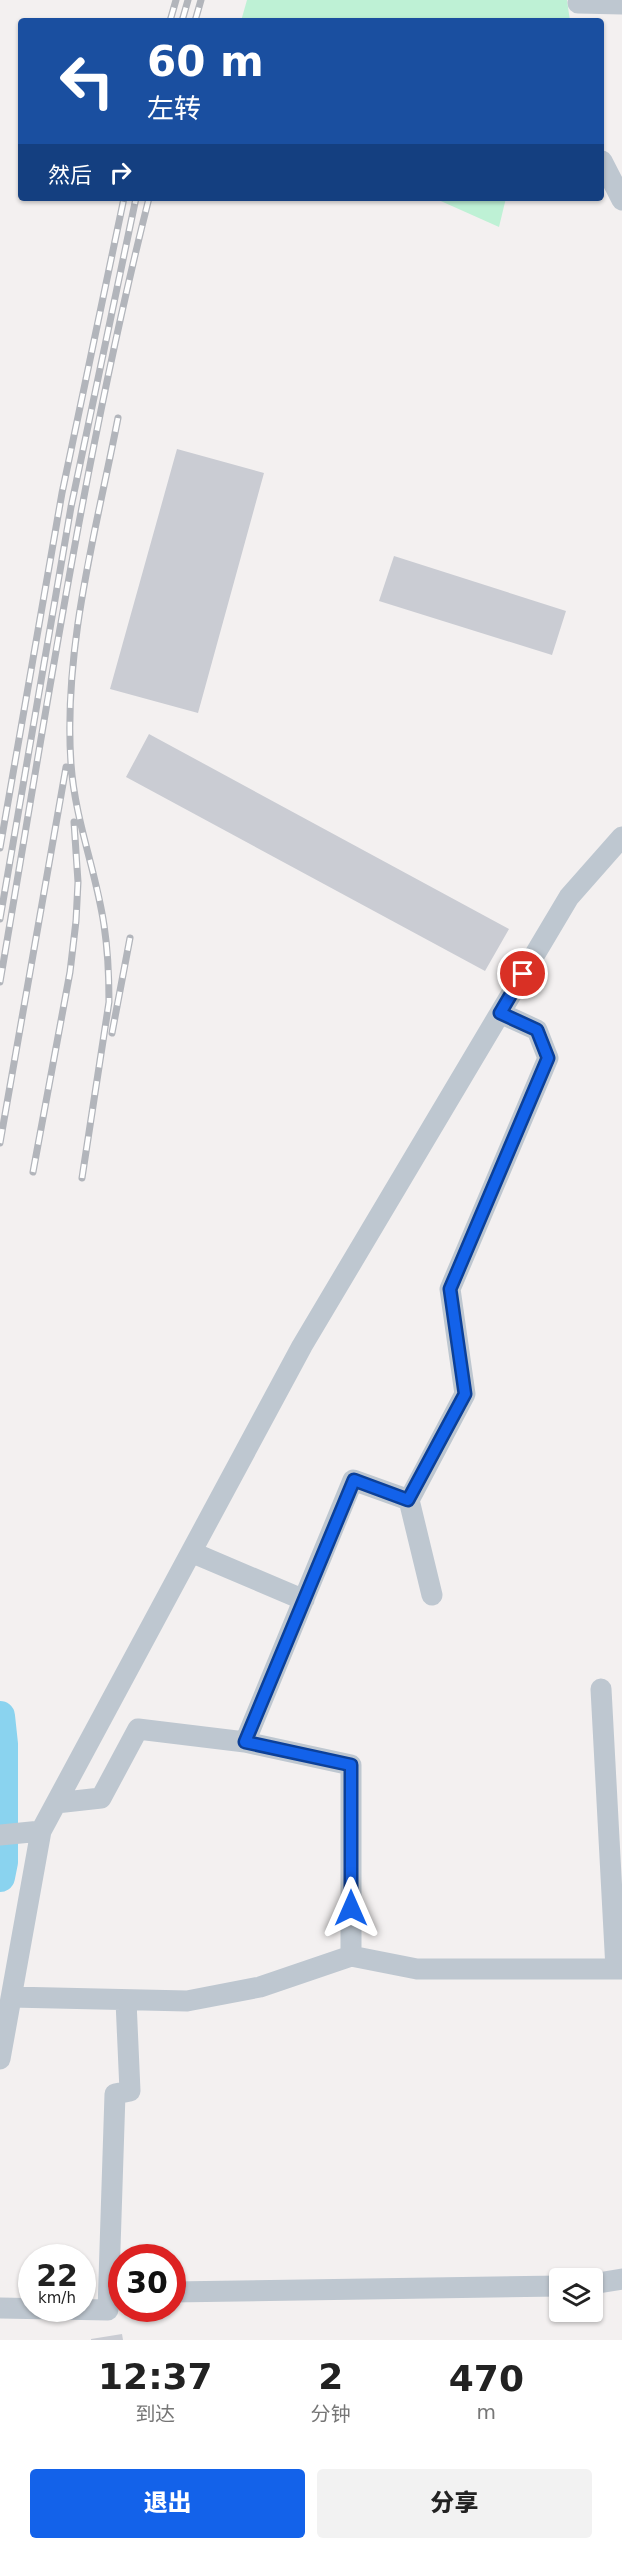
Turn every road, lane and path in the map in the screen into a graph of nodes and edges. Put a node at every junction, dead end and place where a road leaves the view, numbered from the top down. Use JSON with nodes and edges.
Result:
{"nodes":[{"id":1,"x":622,"y":4,"type":"edge"},
{"id":2,"x":579,"y":8,"type":"edge"},
{"id":3,"x":604,"y":165,"type":"edge"},
{"id":4,"x":622,"y":200,"type":"edge"},
{"id":5,"x":622,"y":837,"type":"edge"},
{"id":6,"x":500,"y":1013,"type":"junction"},
{"id":7,"x":408,"y":1500,"type":"junction"},
{"id":8,"x":191,"y":1552,"type":"junction"},
{"id":9,"x":432,"y":1595,"type":"dead end"},
{"id":10,"x":304,"y":1600,"type":"junction"},
{"id":11,"x":601,"y":1689,"type":"dead end"},
{"id":12,"x":245,"y":1742,"type":"junction"},
{"id":13,"x":56,"y":1803,"type":"junction"},
{"id":14,"x":40,"y":1831,"type":"junction"},
{"id":15,"x":0,"y":1835,"type":"edge"},
{"id":16,"x":351,"y":1956,"type":"junction"},
{"id":17,"x":619,"y":1969,"type":"edge"},
{"id":18,"x":11,"y":1997,"type":"junction"},
{"id":19,"x":126,"y":2001,"type":"junction"},
{"id":20,"x":0,"y":2059,"type":"edge"},
{"id":21,"x":115,"y":2244,"type":"edge"},
{"id":22,"x":622,"y":2279,"type":"edge"},
{"id":23,"x":603,"y":2282,"type":"edge"},
{"id":24,"x":549,"y":2286,"type":"edge"},
{"id":25,"x":186,"y":2292,"type":"edge"},
{"id":26,"x":0,"y":2308,"type":"edge"},
{"id":27,"x":108,"y":2310,"type":"edge"}],
"edges":[{"from":1,"to":2,"type":"street"},
{"from":3,"to":4,"type":"street"},
{"from":5,"to":6,"type":"street"},
{"from":6,"to":7,"type":"street"},
{"from":6,"to":8,"type":"street"},
{"from":7,"to":9,"type":"street"},
{"from":7,"to":10,"type":"street"},
{"from":8,"to":10,"type":"street"},
{"from":8,"to":13,"type":"street"},
{"from":10,"to":12,"type":"street"},
{"from":11,"to":17,"type":"street"},
{"from":12,"to":13,"type":"street"},
{"from":12,"to":16,"type":"street"},
{"from":13,"to":14,"type":"street"},
{"from":14,"to":15,"type":"street"},
{"from":14,"to":18,"type":"street"},
{"from":16,"to":17,"type":"street"},
{"from":16,"to":19,"type":"street"},
{"from":18,"to":19,"type":"street"},
{"from":18,"to":20,"type":"street"},
{"from":19,"to":21,"type":"street"},
{"from":22,"to":23,"type":"street"},
{"from":24,"to":25,"type":"street"},
{"from":26,"to":27,"type":"street"}]}
